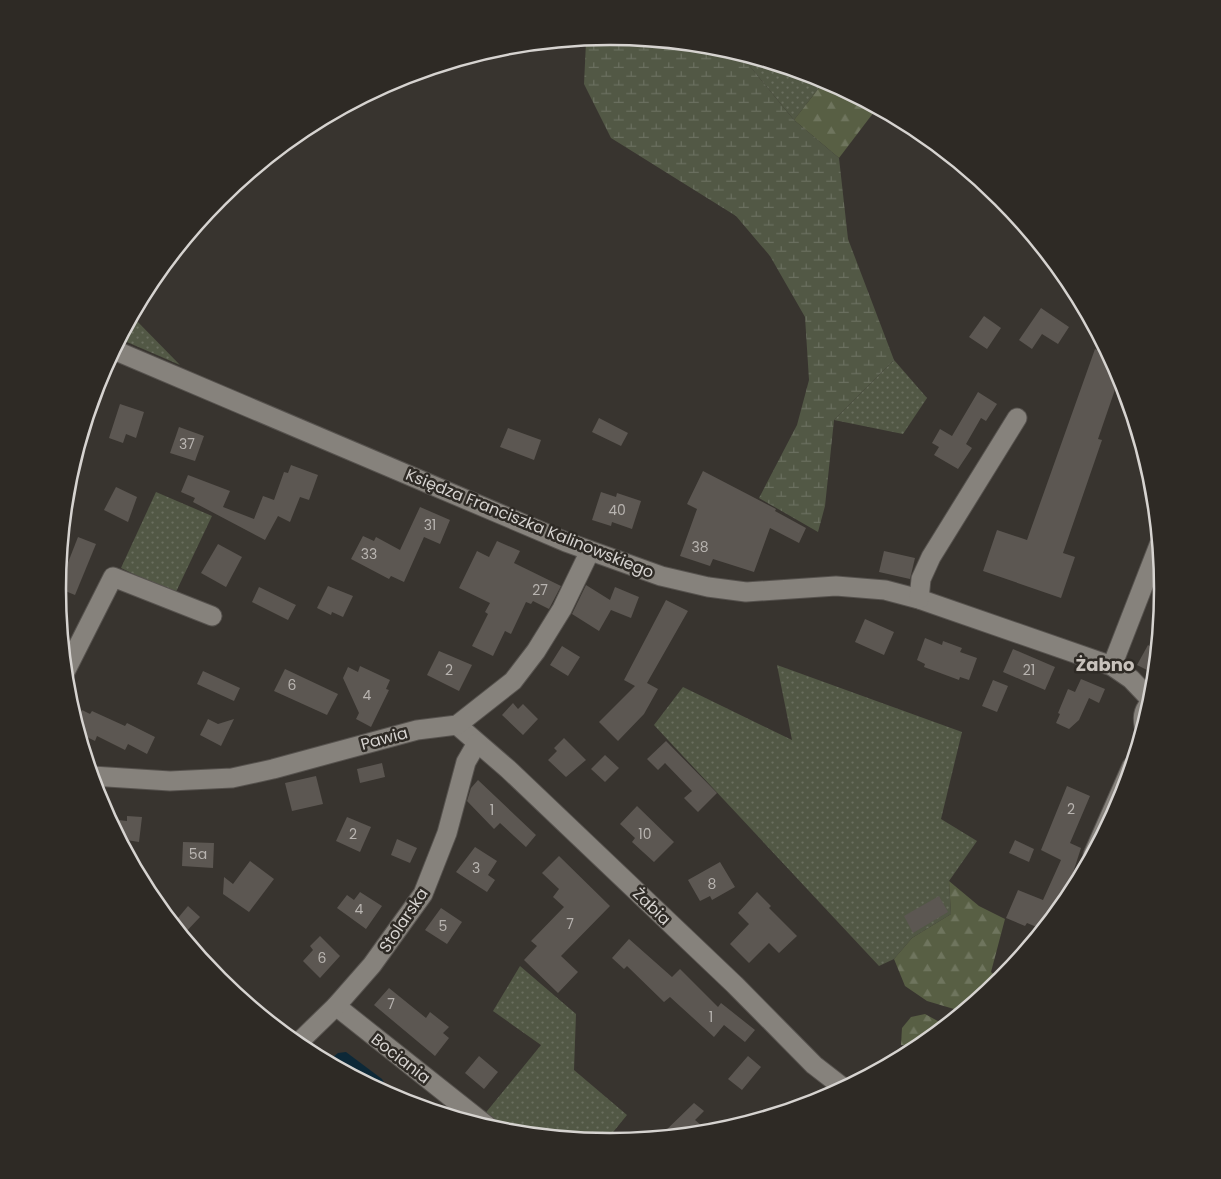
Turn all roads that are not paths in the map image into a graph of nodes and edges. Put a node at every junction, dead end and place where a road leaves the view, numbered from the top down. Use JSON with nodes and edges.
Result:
{"nodes":[{"id":1,"x":120,"y":353,"type":"edge"},
{"id":2,"x":1017,"y":418,"type":"dead end"},
{"id":3,"x":590,"y":551,"type":"junction"},
{"id":4,"x":1154,"y":558,"type":"edge"},
{"id":5,"x":919,"y":599,"type":"junction"},
{"id":6,"x":212,"y":616,"type":"dead end"},
{"id":7,"x":71,"y":660,"type":"edge"},
{"id":8,"x":1112,"y":666,"type":"junction"},
{"id":9,"x":1145,"y":694,"type":"edge"},
{"id":10,"x":457,"y":725,"type":"junction"},
{"id":11,"x":477,"y":743,"type":"junction"},
{"id":12,"x":99,"y":776,"type":"edge"},
{"id":13,"x":336,"y":1006,"type":"junction"},
{"id":14,"x":303,"y":1038,"type":"edge"},
{"id":15,"x":838,"y":1084,"type":"edge"},
{"id":16,"x":475,"y":1116,"type":"edge"}],
"edges":[{"from":1,"to":3,"type":"street","name":"Księdza Franciszka Kalinowskiego"},
{"from":2,"to":5,"type":"street"},
{"from":3,"to":5,"type":"street","name":"Księdza Franciszka Kalinowskiego"},
{"from":3,"to":10,"type":"street"},
{"from":4,"to":8,"type":"street"},
{"from":5,"to":8,"type":"street","name":"Księdza Franciszka Kalinowskiego"},
{"from":6,"to":7,"type":"street"},
{"from":8,"to":9,"type":"street","name":"Księdza Franciszka Kalinowskiego"},
{"from":10,"to":11,"type":"street","name":"Żabia"},
{"from":10,"to":12,"type":"street","name":"Pawia"},
{"from":11,"to":13,"type":"street","name":"Stolarska"},
{"from":11,"to":15,"type":"street","name":"Żabia"},
{"from":13,"to":14,"type":"street","name":"Stolarska"},
{"from":13,"to":16,"type":"street","name":"Bociania"}]}
